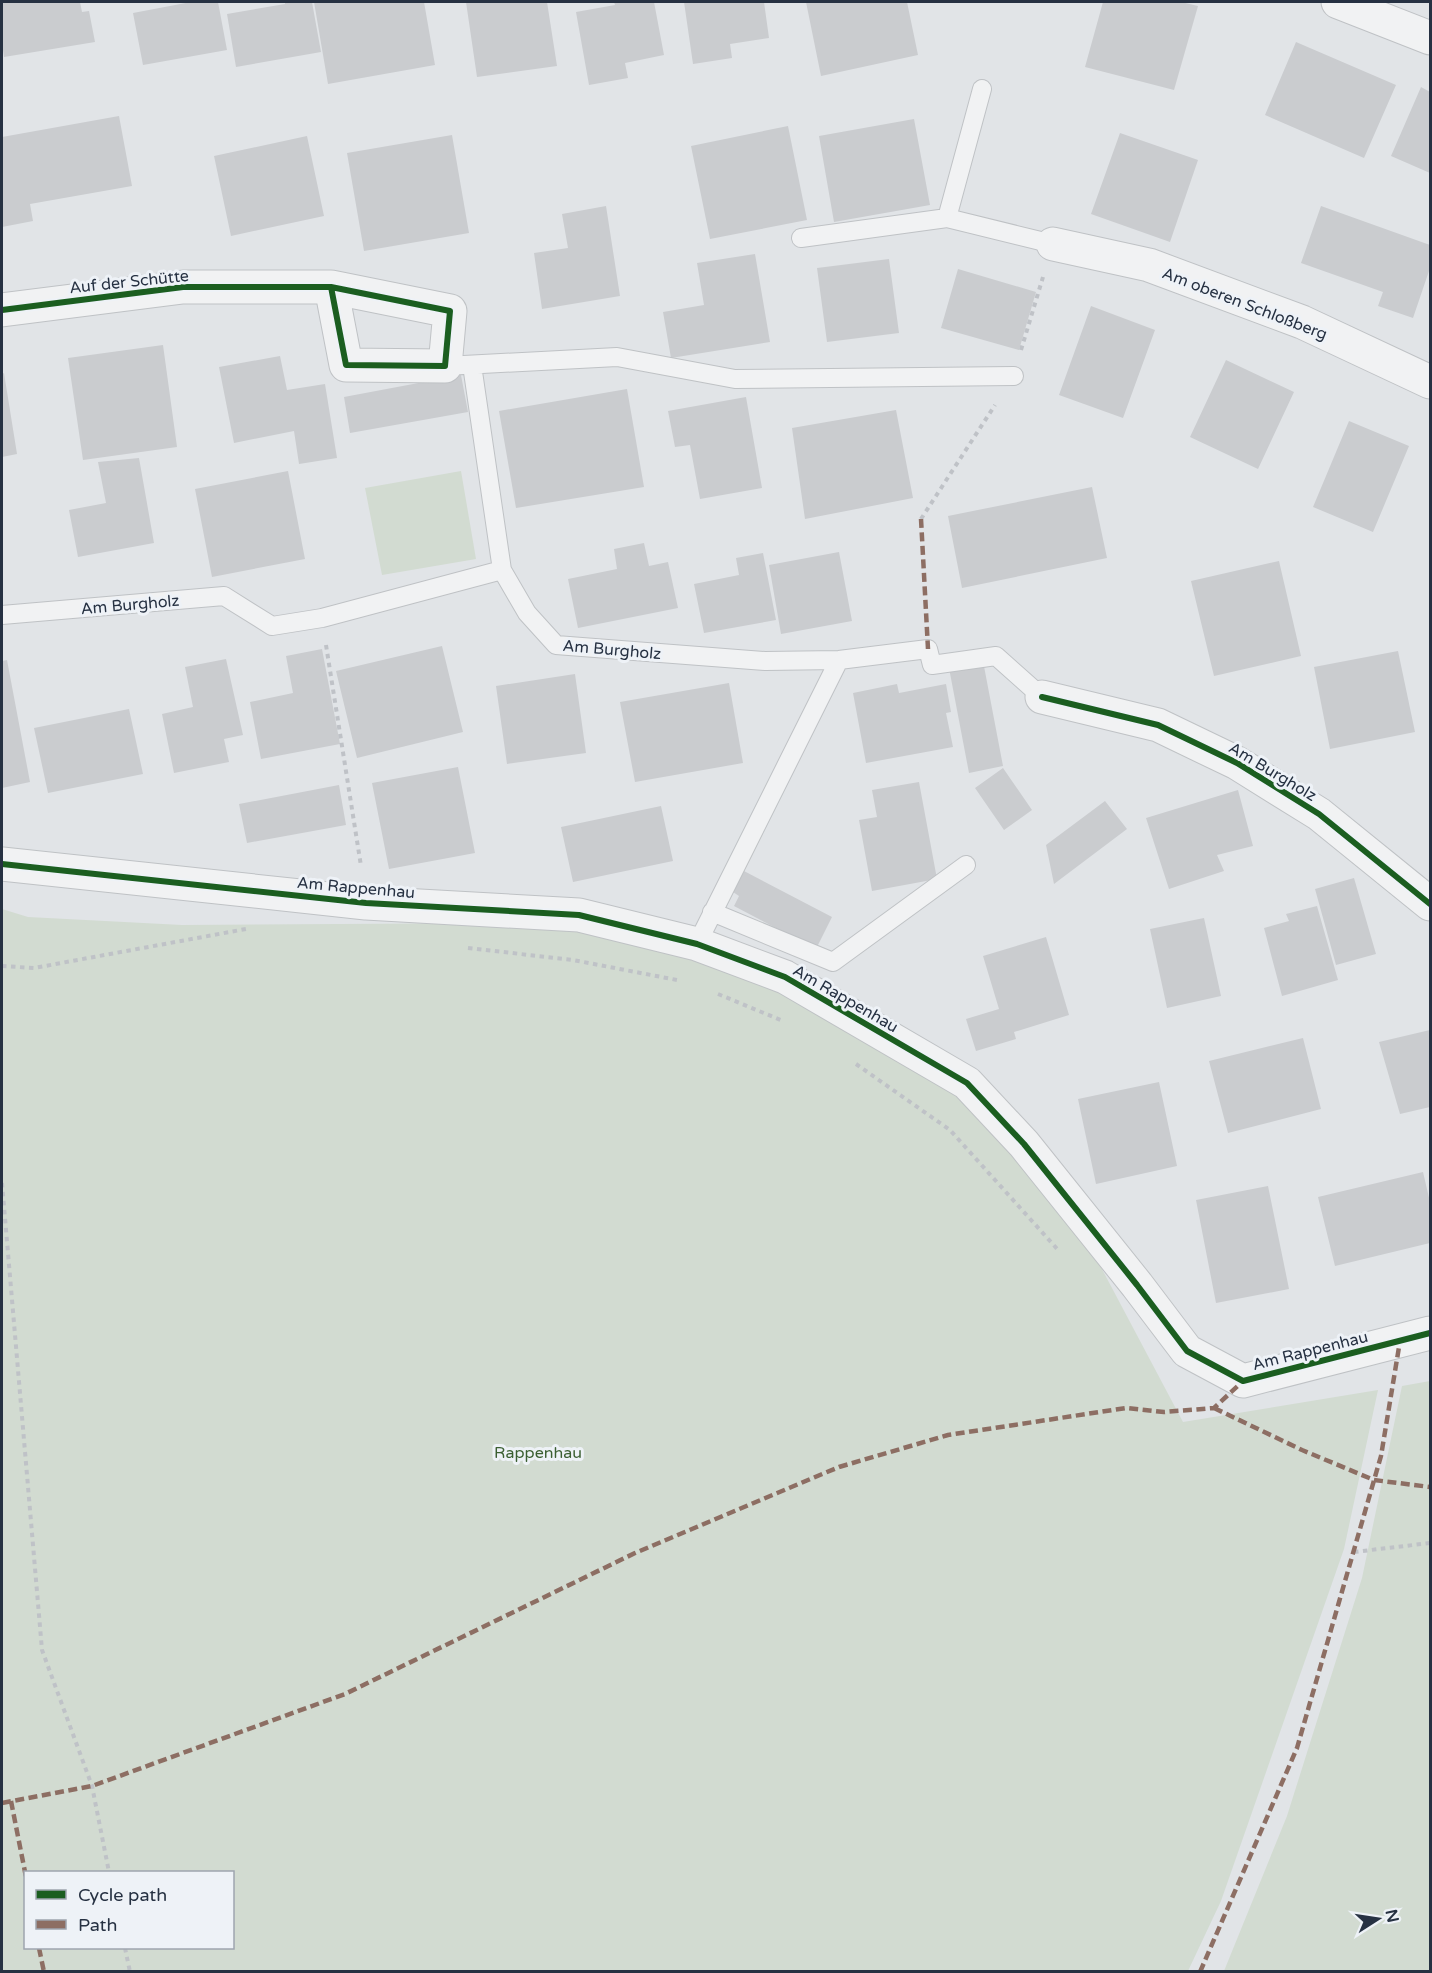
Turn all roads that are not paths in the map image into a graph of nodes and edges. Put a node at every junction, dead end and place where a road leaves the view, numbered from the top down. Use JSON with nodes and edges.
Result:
{"nodes":[{"id":1,"x":1338,"y":2,"type":"edge"},
{"id":2,"x":1431,"y":38,"type":"edge"},
{"id":3,"x":982,"y":88,"type":"dead end"},
{"id":4,"x":947,"y":218,"type":"junction"},
{"id":5,"x":801,"y":238,"type":"dead end"},
{"id":6,"x":1053,"y":244,"type":"joint"},
{"id":7,"x":332,"y":287,"type":"junction"},
{"id":8,"x":2,"y":310,"type":"edge"},
{"id":9,"x":458,"y":366,"type":"junction"},
{"id":10,"x":1014,"y":376,"type":"road end"},
{"id":11,"x":1431,"y":382,"type":"edge"},
{"id":12,"x":502,"y":570,"type":"junction"},
{"id":13,"x":2,"y":615,"type":"edge"},
{"id":14,"x":838,"y":660,"type":"junction"},
{"id":15,"x":1042,"y":698,"type":"joint"},
{"id":16,"x":2,"y":864,"type":"edge"},
{"id":17,"x":966,"y":865,"type":"dead end"},
{"id":18,"x":1431,"y":904,"type":"edge"},
{"id":19,"x":712,"y":912,"type":"junction"},
{"id":20,"x":697,"y":945,"type":"junction"},
{"id":21,"x":1431,"y":1333,"type":"edge"}],
"edges":[{"from":1,"to":2,"type":"street"},
{"from":3,"to":4,"type":"lane"},
{"from":4,"to":5,"type":"lane"},
{"from":4,"to":6,"type":"lane"},
{"from":6,"to":11,"type":"street","name":"Am oberen Schloßberg"},
{"from":7,"to":8,"type":"street","name":"Auf der Schütte"},
{"from":7,"to":9,"type":"street","name":"Auf der Schütte"},
{"from":7,"to":9,"type":"street"},
{"from":9,"to":10,"type":"lane"},
{"from":9,"to":12,"type":"lane"},
{"from":12,"to":13,"type":"lane","name":"Am Burgholz"},
{"from":12,"to":14,"type":"lane","name":"Am Burgholz"},
{"from":14,"to":15,"type":"lane","name":"Am Burgholz"},
{"from":14,"to":19,"type":"lane"},
{"from":15,"to":18,"type":"street","name":"Am Burgholz"},
{"from":16,"to":20,"type":"street","name":"Am Rappenhau"},
{"from":17,"to":19,"type":"lane"},
{"from":19,"to":20,"type":"lane"},
{"from":20,"to":21,"type":"street","name":"Am Rappenhau"}]}
